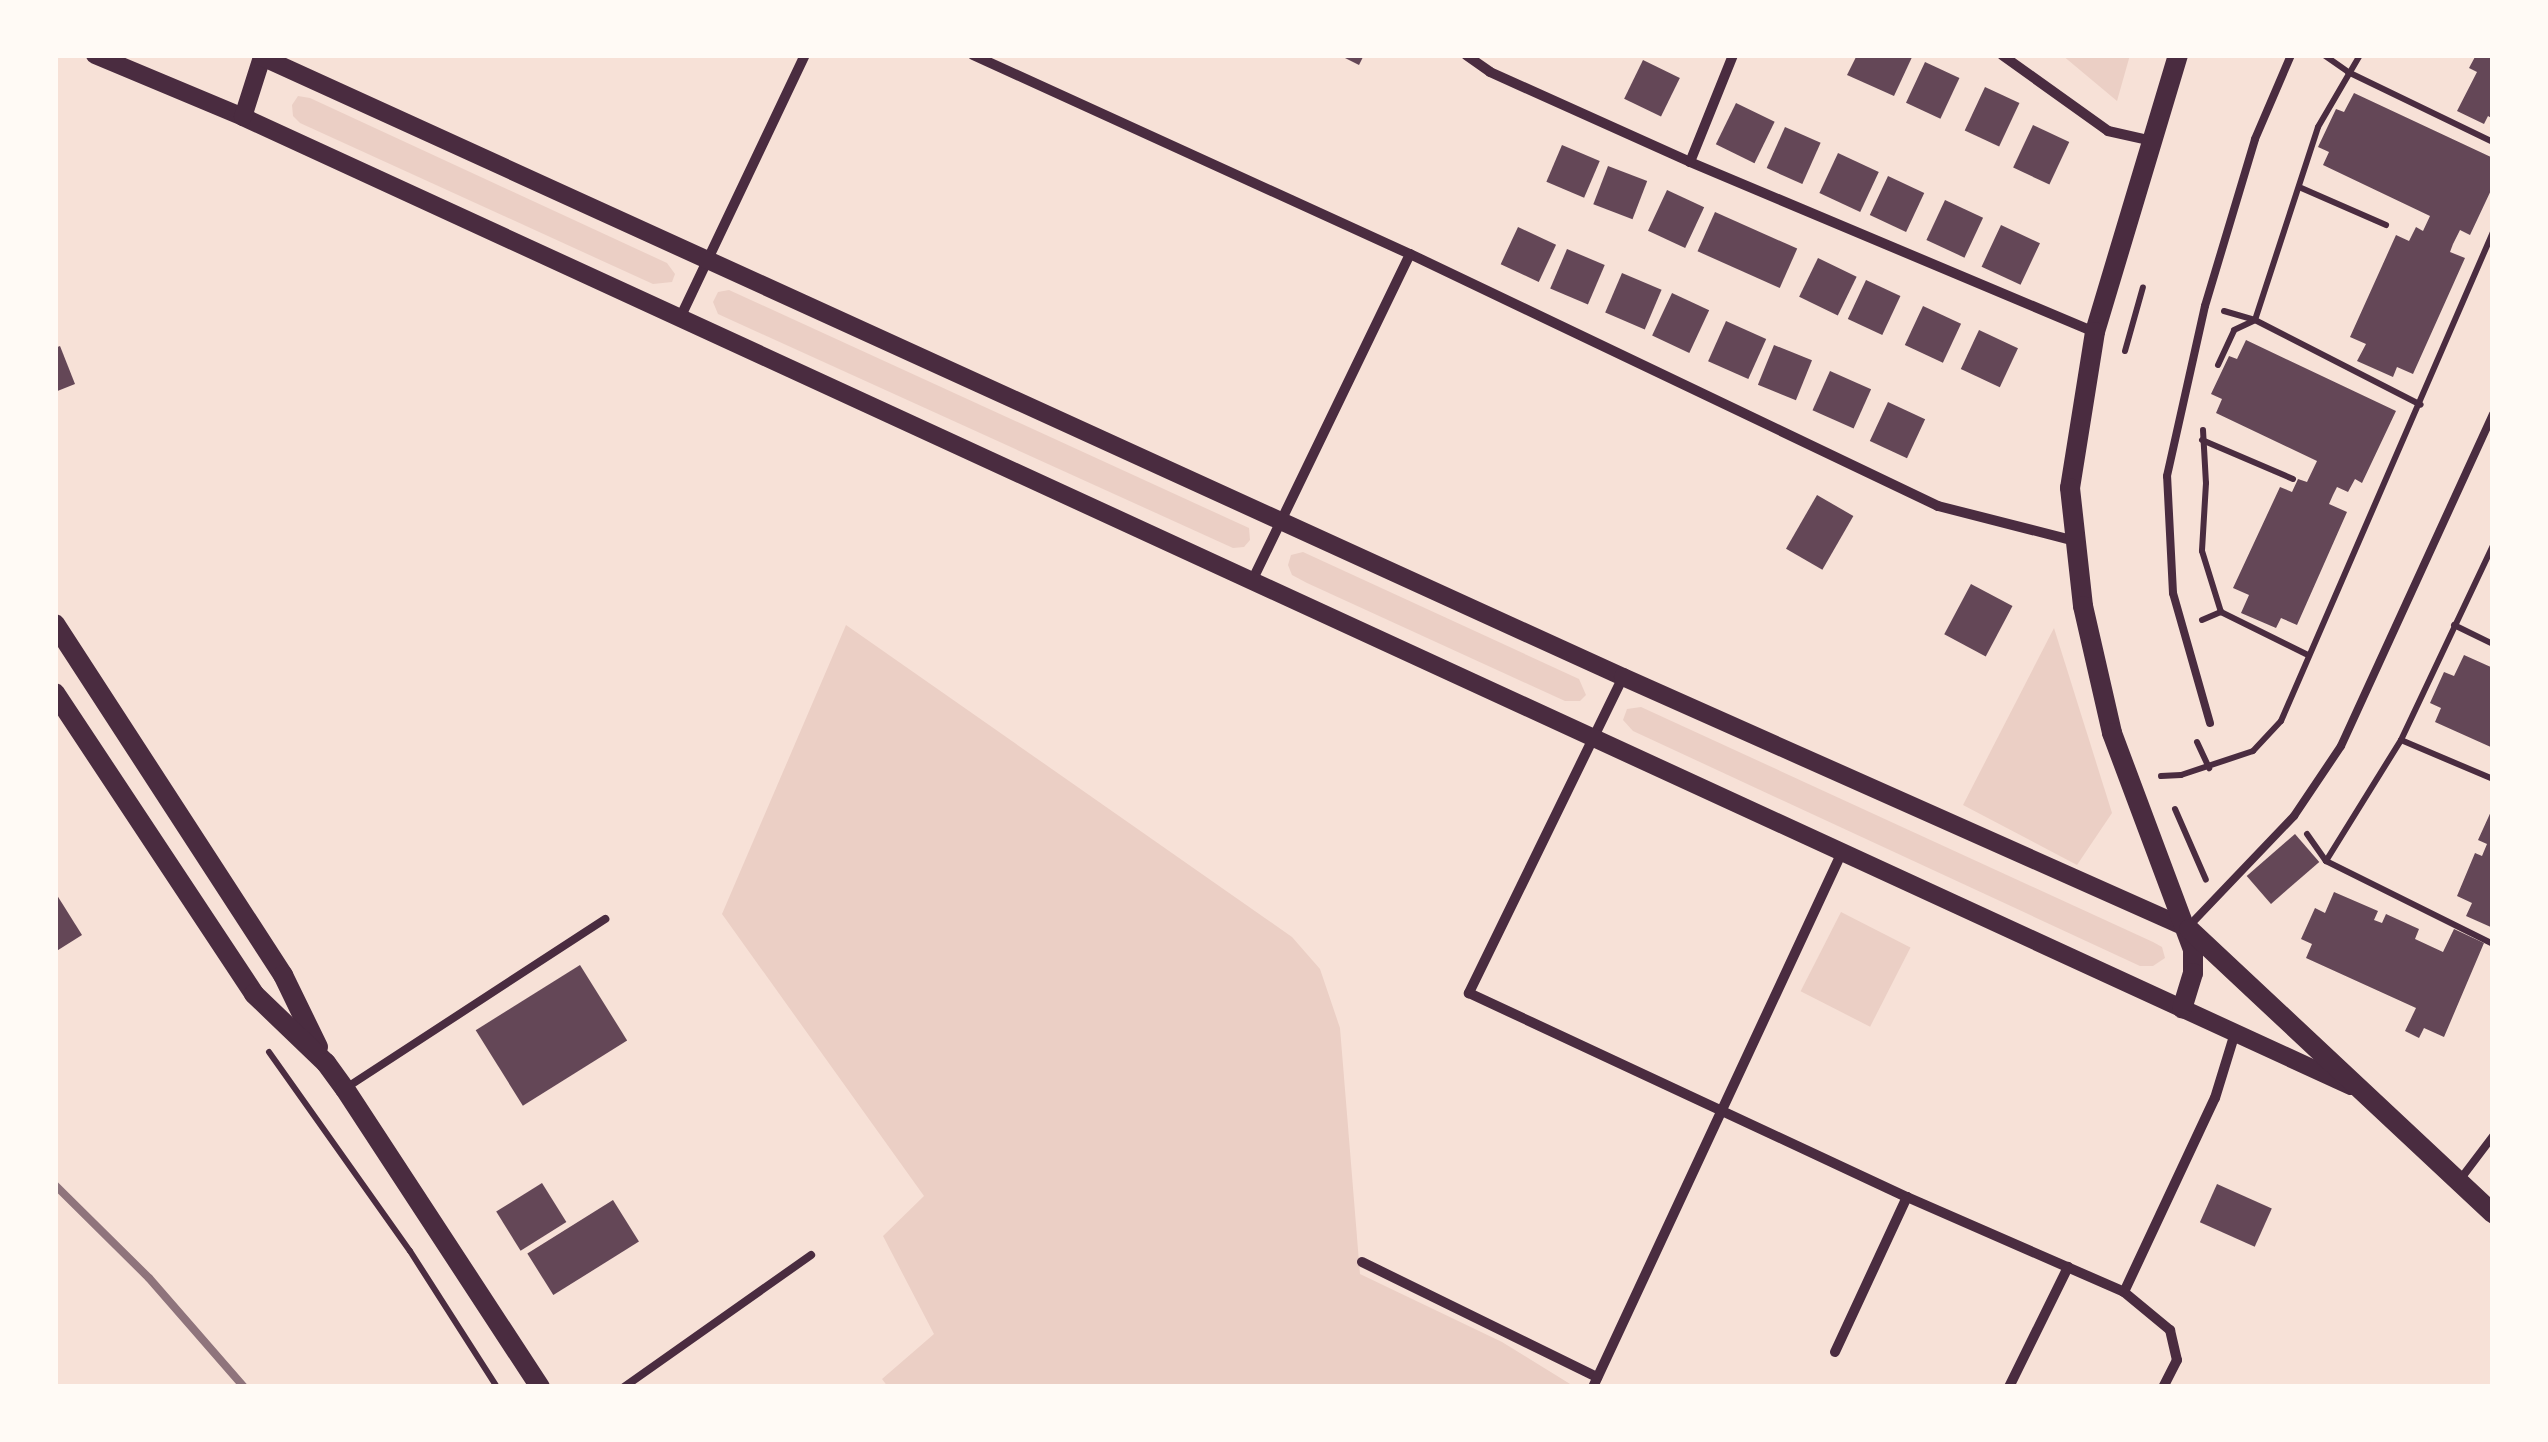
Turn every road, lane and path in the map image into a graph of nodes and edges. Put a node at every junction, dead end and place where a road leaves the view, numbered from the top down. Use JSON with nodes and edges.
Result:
{"nodes":[{"id":1,"x":95,"y":55,"type":"edge"},
{"id":2,"x":805,"y":55,"type":"edge"},
{"id":3,"x":974,"y":55,"type":"edge"},
{"id":4,"x":1466,"y":55,"type":"edge"},
{"id":5,"x":1733,"y":55,"type":"edge"},
{"id":6,"x":2002,"y":55,"type":"edge"},
{"id":7,"x":2178,"y":55,"type":"edge"},
{"id":8,"x":2291,"y":55,"type":"edge"},
{"id":9,"x":2324,"y":55,"type":"edge"},
{"id":10,"x":2360,"y":55,"type":"edge"},
{"id":11,"x":262,"y":56,"type":"edge"},
{"id":12,"x":2348,"y":72,"type":"junction"},
{"id":13,"x":243,"y":117,"type":"junction"},
{"id":14,"x":2152,"y":141,"type":"junction"},
{"id":15,"x":2493,"y":142,"type":"edge"},
{"id":16,"x":1690,"y":162,"type":"junction"},
{"id":17,"x":2299,"y":187,"type":"junction"},
{"id":18,"x":2386,"y":225,"type":"dead end"},
{"id":19,"x":2493,"y":232,"type":"edge"},
{"id":20,"x":1410,"y":254,"type":"junction"},
{"id":21,"x":704,"y":258,"type":"junction"},
{"id":22,"x":2146,"y":276,"type":"dead end"},
{"id":23,"x":2205,"y":306,"type":"junction"},
{"id":24,"x":680,"y":318,"type":"junction"},
{"id":25,"x":2256,"y":320,"type":"junction"},
{"id":26,"x":2095,"y":332,"type":"junction"},
{"id":27,"x":2121,"y":364,"type":"dead end"},
{"id":28,"x":2212,"y":378,"type":"dead end"},
{"id":29,"x":2421,"y":405,"type":"junction"},
{"id":30,"x":2493,"y":414,"type":"edge"},
{"id":31,"x":2200,"y":418,"type":"dead end"},
{"id":32,"x":2174,"y":427,"type":"junction"},
{"id":33,"x":2204,"y":441,"type":"junction"},
{"id":34,"x":2293,"y":479,"type":"dead end"},
{"id":35,"x":1280,"y":521,"type":"junction"},
{"id":36,"x":2075,"y":541,"type":"junction"},
{"id":37,"x":2493,"y":545,"type":"edge"},
{"id":38,"x":1252,"y":581,"type":"junction"},
{"id":39,"x":2221,"y":612,"type":"junction"},
{"id":40,"x":55,"y":624,"type":"edge"},
{"id":41,"x":2454,"y":625,"type":"junction"},
{"id":42,"x":2182,"y":628,"type":"junction"},
{"id":43,"x":2493,"y":644,"type":"edge"},
{"id":44,"x":2308,"y":656,"type":"junction"},
{"id":45,"x":1623,"y":677,"type":"junction"},
{"id":46,"x":55,"y":693,"type":"edge"},
{"id":47,"x":2210,"y":724,"type":"dead end"},
{"id":48,"x":1595,"y":738,"type":"junction"},
{"id":49,"x":2401,"y":740,"type":"junction"},
{"id":50,"x":2155,"y":759,"type":"dead end"},
{"id":51,"x":2493,"y":779,"type":"edge"},
{"id":52,"x":2294,"y":816,"type":"junction"},
{"id":53,"x":1842,"y":852,"type":"junction"},
{"id":54,"x":2326,"y":861,"type":"junction"},
{"id":55,"x":605,"y":919,"type":"dead end"},
{"id":56,"x":2187,"y":928,"type":"junction"},
{"id":57,"x":2493,"y":944,"type":"edge"},
{"id":58,"x":2182,"y":1008,"type":"junction"},
{"id":59,"x":2236,"y":1033,"type":"junction"},
{"id":60,"x":326,"y":1062,"type":"junction"},
{"id":61,"x":345,"y":1089,"type":"junction"},
{"id":62,"x":2361,"y":1090,"type":"junction"},
{"id":63,"x":1721,"y":1111,"type":"junction"},
{"id":64,"x":2493,"y":1136,"type":"edge"},
{"id":65,"x":2459,"y":1181,"type":"junction"},
{"id":66,"x":1907,"y":1197,"type":"junction"},
{"id":67,"x":2493,"y":1213,"type":"edge"},
{"id":68,"x":811,"y":1255,"type":"dead end"},
{"id":69,"x":1362,"y":1262,"type":"dead end"},
{"id":70,"x":2068,"y":1267,"type":"junction"},
{"id":71,"x":2124,"y":1292,"type":"junction"},
{"id":72,"x":1835,"y":1352,"type":"dead end"},
{"id":73,"x":1595,"y":1382,"type":"edge"},
{"id":74,"x":540,"y":1387,"type":"edge"},
{"id":75,"x":624,"y":1387,"type":"edge"},
{"id":76,"x":2009,"y":1387,"type":"edge"},
{"id":77,"x":2163,"y":1387,"type":"edge"}],
"edges":[{"from":1,"to":13,"type":"street"},
{"from":2,"to":21,"type":"street"},
{"from":3,"to":20,"type":"street"},
{"from":4,"to":16,"type":"street"},
{"from":5,"to":16,"type":"street"},
{"from":6,"to":14,"type":"street"},
{"from":7,"to":14,"type":"main road"},
{"from":8,"to":23,"type":"lane"},
{"from":9,"to":12,"type":"path"},
{"from":10,"to":12,"type":"path"},
{"from":11,"to":13,"type":"street"},
{"from":11,"to":21,"type":"street"},
{"from":12,"to":15,"type":"path"},
{"from":12,"to":17,"type":"path"},
{"from":13,"to":24,"type":"street"},
{"from":14,"to":26,"type":"main road"},
{"from":16,"to":26,"type":"street"},
{"from":17,"to":18,"type":"path"},
{"from":17,"to":25,"type":"path"},
{"from":19,"to":29,"type":"path"},
{"from":20,"to":35,"type":"street"},
{"from":20,"to":36,"type":"street"},
{"from":21,"to":24,"type":"street"},
{"from":21,"to":35,"type":"street"},
{"from":22,"to":27,"type":"path"},
{"from":23,"to":25,"type":"path"},
{"from":23,"to":32,"type":"lane"},
{"from":24,"to":38,"type":"street"},
{"from":25,"to":28,"type":"path"},
{"from":25,"to":29,"type":"path"},
{"from":26,"to":36,"type":"main road"},
{"from":29,"to":44,"type":"path"},
{"from":30,"to":52,"type":"lane"},
{"from":31,"to":33,"type":"path"},
{"from":32,"to":33,"type":"path"},
{"from":32,"to":42,"type":"lane"},
{"from":33,"to":34,"type":"path"},
{"from":33,"to":39,"type":"path"},
{"from":35,"to":38,"type":"street"},
{"from":35,"to":45,"type":"street"},
{"from":36,"to":56,"type":"main road"},
{"from":37,"to":41,"type":"path"},
{"from":38,"to":48,"type":"street"},
{"from":39,"to":42,"type":"path"},
{"from":39,"to":44,"type":"path"},
{"from":40,"to":60,"type":"main road"},
{"from":41,"to":43,"type":"path"},
{"from":41,"to":49,"type":"path"},
{"from":42,"to":47,"type":"lane"},
{"from":44,"to":50,"type":"path"},
{"from":45,"to":48,"type":"street"},
{"from":45,"to":56,"type":"street"},
{"from":46,"to":60,"type":"main road"},
{"from":48,"to":53,"type":"street"},
{"from":48,"to":63,"type":"street"},
{"from":49,"to":51,"type":"path"},
{"from":49,"to":54,"type":"path"},
{"from":52,"to":54,"type":"path"},
{"from":52,"to":56,"type":"lane"},
{"from":53,"to":58,"type":"street"},
{"from":53,"to":63,"type":"street"},
{"from":54,"to":57,"type":"path"},
{"from":55,"to":61,"type":"lane"},
{"from":56,"to":58,"type":"main road"},
{"from":56,"to":62,"type":"main road"},
{"from":58,"to":59,"type":"street"},
{"from":59,"to":62,"type":"street"},
{"from":59,"to":71,"type":"street"},
{"from":60,"to":61,"type":"main road"},
{"from":61,"to":74,"type":"main road"},
{"from":62,"to":65,"type":"main road"},
{"from":63,"to":66,"type":"street"},
{"from":63,"to":73,"type":"street"},
{"from":64,"to":65,"type":"lane"},
{"from":65,"to":67,"type":"main road"},
{"from":66,"to":70,"type":"street"},
{"from":66,"to":72,"type":"street"},
{"from":68,"to":75,"type":"lane"},
{"from":69,"to":73,"type":"street"},
{"from":70,"to":71,"type":"street"},
{"from":70,"to":76,"type":"street"},
{"from":71,"to":77,"type":"street"}]}
